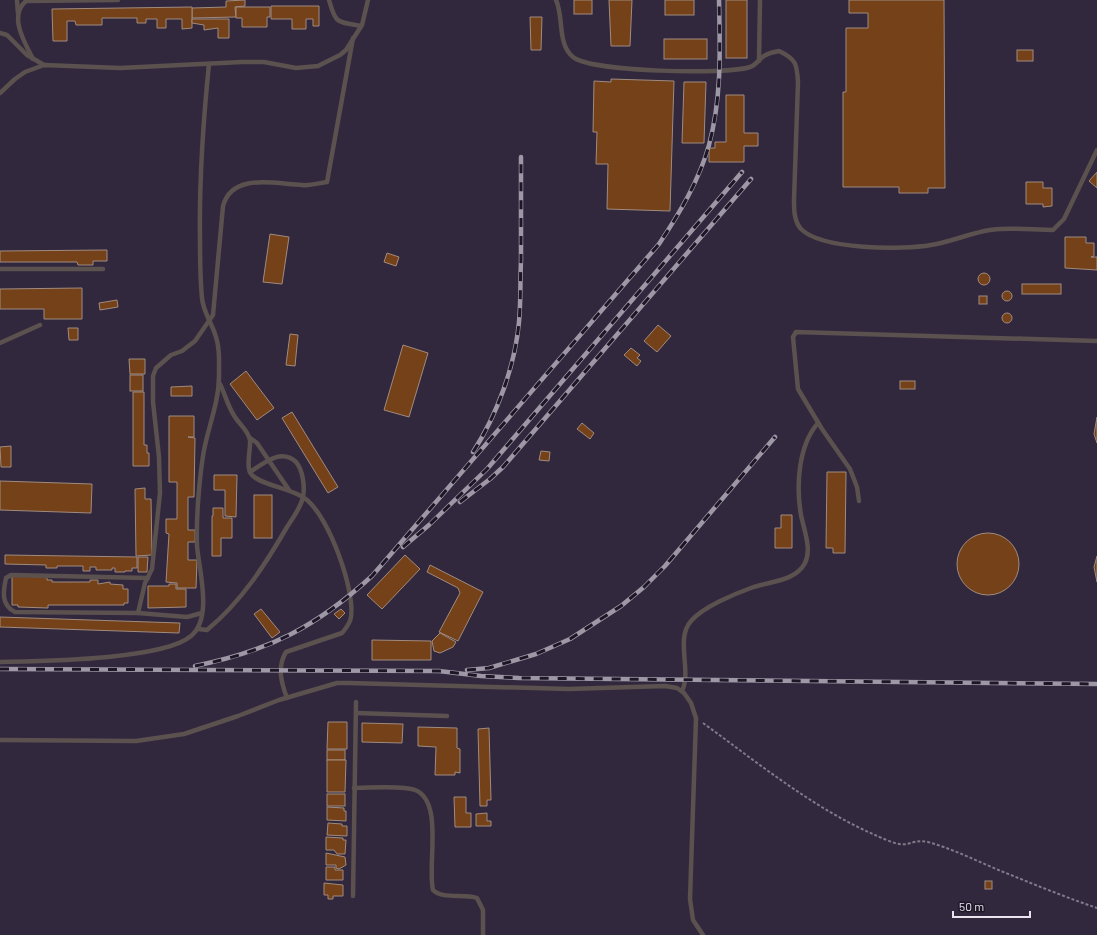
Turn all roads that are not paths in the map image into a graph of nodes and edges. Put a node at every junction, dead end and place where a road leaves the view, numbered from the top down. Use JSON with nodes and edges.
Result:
{"nodes":[{"id":1,"x":18,"y":0,"type":"edge"},
{"id":2,"x":118,"y":0,"type":"edge"},
{"id":3,"x":329,"y":0,"type":"edge"},
{"id":4,"x":368,"y":0,"type":"edge"},
{"id":5,"x":556,"y":0,"type":"edge"},
{"id":6,"x":760,"y":0,"type":"edge"},
{"id":7,"x":18,"y":16,"type":"junction"},
{"id":8,"x":361,"y":26,"type":"junction"},
{"id":9,"x":0,"y":33,"type":"edge"},
{"id":10,"x":354,"y":38,"type":"junction"},
{"id":11,"x":33,"y":59,"type":"junction"},
{"id":12,"x":759,"y":61,"type":"junction"},
{"id":13,"x":209,"y":64,"type":"junction"},
{"id":14,"x":44,"y":65,"type":"junction"},
{"id":15,"x":0,"y":93,"type":"edge"},
{"id":16,"x":1097,"y":150,"type":"edge"},
{"id":17,"x":0,"y":269,"type":"edge"},
{"id":18,"x":103,"y":269,"type":"dead end"},
{"id":19,"x":210,"y":320,"type":"junction"},
{"id":20,"x":40,"y":325,"type":"dead end"},
{"id":21,"x":1097,"y":341,"type":"edge"},
{"id":22,"x":0,"y":343,"type":"edge"},
{"id":23,"x":219,"y":383,"type":"junction"},
{"id":24,"x":818,"y":422,"type":"junction"},
{"id":25,"x":250,"y":438,"type":"junction"},
{"id":26,"x":270,"y":460,"type":"junction"},
{"id":27,"x":250,"y":472,"type":"junction"},
{"id":28,"x":289,"y":490,"type":"junction"},
{"id":29,"x":303,"y":498,"type":"junction"},
{"id":30,"x":859,"y":501,"type":"dead end"},
{"id":31,"x":148,"y":578,"type":"junction"},
{"id":32,"x":138,"y":613,"type":"junction"},
{"id":33,"x":202,"y":613,"type":"junction"},
{"id":34,"x":198,"y":629,"type":"junction"},
{"id":35,"x":0,"y":662,"type":"edge"},
{"id":36,"x":682,"y":691,"type":"junction"},
{"id":37,"x":287,"y":698,"type":"junction"},
{"id":38,"x":356,"y":702,"type":"dead end"},
{"id":39,"x":356,"y":713,"type":"junction"},
{"id":40,"x":447,"y":716,"type":"dead end"},
{"id":41,"x":0,"y":740,"type":"edge"},
{"id":42,"x":354,"y":788,"type":"junction"},
{"id":43,"x":353,"y":896,"type":"dead end"},
{"id":44,"x":483,"y":935,"type":"edge"},
{"id":45,"x":703,"y":935,"type":"edge"}],
"edges":[{"from":1,"to":7,"type":"lane"},
{"from":2,"to":7,"type":"lane"},
{"from":3,"to":8,"type":"lane"},
{"from":4,"to":8,"type":"lane"},
{"from":5,"to":12,"type":"lane"},
{"from":6,"to":12,"type":"lane"},
{"from":7,"to":11,"type":"lane"},
{"from":8,"to":10,"type":"lane"},
{"from":9,"to":11,"type":"lane"},
{"from":10,"to":13,"type":"lane"},
{"from":10,"to":19,"type":"lane"},
{"from":11,"to":14,"type":"lane"},
{"from":12,"to":16,"type":"lane"},
{"from":13,"to":14,"type":"lane"},
{"from":13,"to":19,"type":"lane"},
{"from":14,"to":15,"type":"lane"},
{"from":17,"to":18,"type":"lane"},
{"from":19,"to":23,"type":"lane"},
{"from":19,"to":31,"type":"lane"},
{"from":20,"to":22,"type":"lane"},
{"from":21,"to":24,"type":"lane"},
{"from":23,"to":25,"type":"lane"},
{"from":23,"to":33,"type":"lane"},
{"from":24,"to":30,"type":"lane"},
{"from":24,"to":36,"type":"lane"},
{"from":25,"to":26,"type":"lane"},
{"from":25,"to":27,"type":"lane"},
{"from":26,"to":27,"type":"lane"},
{"from":26,"to":28,"type":"lane"},
{"from":26,"to":29,"type":"lane"},
{"from":27,"to":28,"type":"lane"},
{"from":28,"to":29,"type":"lane"},
{"from":29,"to":34,"type":"lane"},
{"from":29,"to":37,"type":"lane"},
{"from":31,"to":32,"type":"lane"},
{"from":31,"to":32,"type":"lane"},
{"from":32,"to":33,"type":"lane"},
{"from":33,"to":34,"type":"lane"},
{"from":34,"to":35,"type":"lane"},
{"from":36,"to":37,"type":"lane"},
{"from":36,"to":45,"type":"lane"},
{"from":37,"to":41,"type":"lane"},
{"from":38,"to":39,"type":"lane"},
{"from":39,"to":40,"type":"lane"},
{"from":39,"to":42,"type":"lane"},
{"from":42,"to":43,"type":"lane"},
{"from":42,"to":44,"type":"lane"}]}
